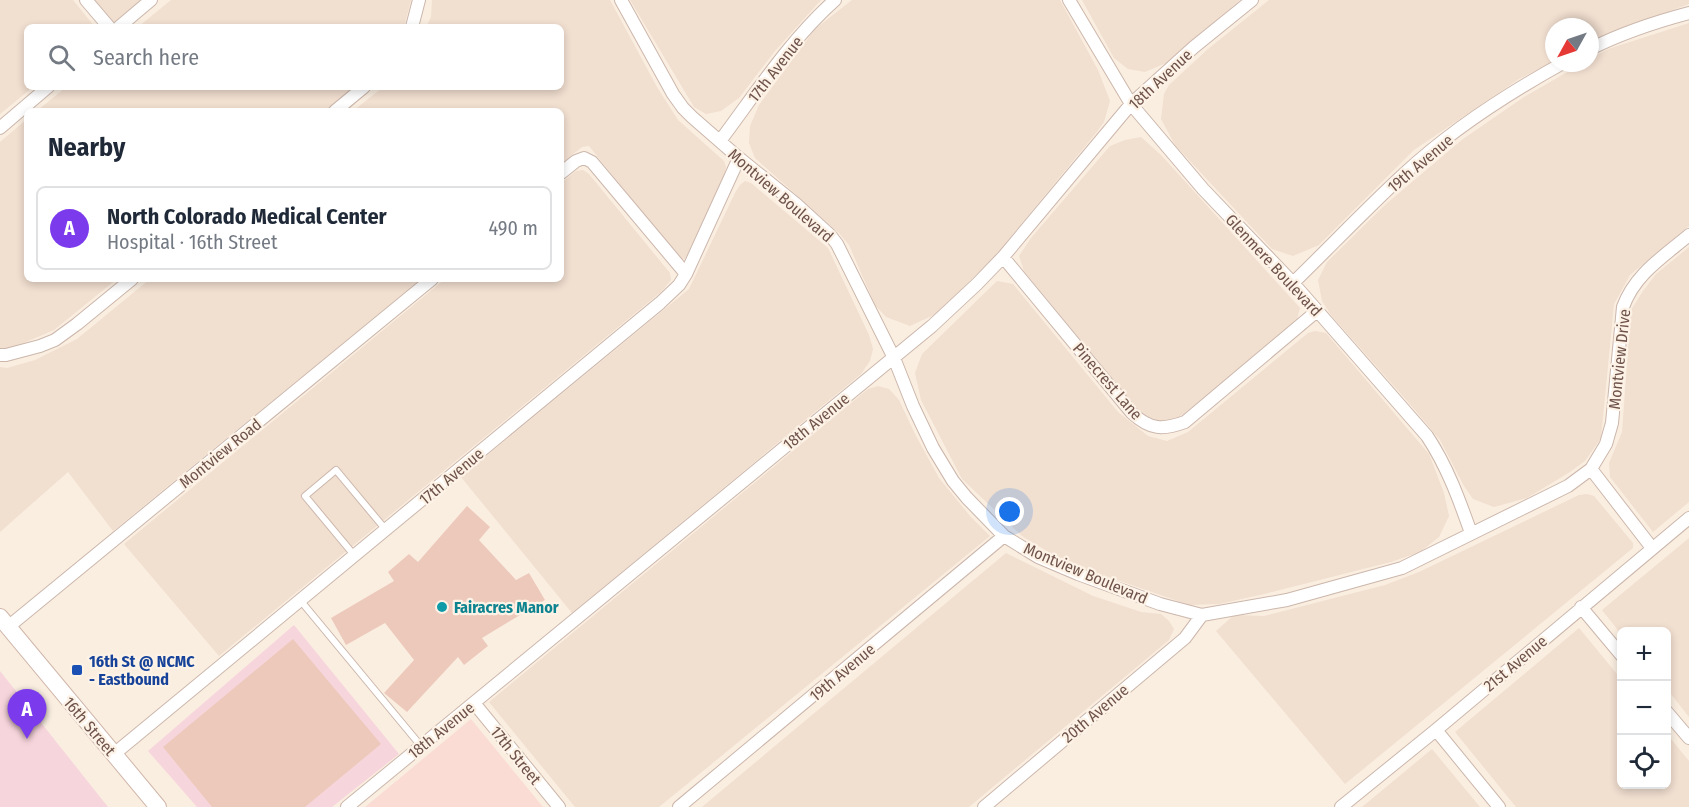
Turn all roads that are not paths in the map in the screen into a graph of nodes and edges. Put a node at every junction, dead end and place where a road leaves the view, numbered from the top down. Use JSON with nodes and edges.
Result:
{"nodes":[{"id":1,"x":86,"y":0,"type":"edge"},
{"id":2,"x":152,"y":0,"type":"edge"},
{"id":3,"x":419,"y":0,"type":"edge"},
{"id":4,"x":621,"y":0,"type":"edge"},
{"id":5,"x":835,"y":0,"type":"edge"},
{"id":6,"x":1069,"y":0,"type":"edge"},
{"id":7,"x":1252,"y":0,"type":"edge"},
{"id":8,"x":1689,"y":13,"type":"edge"},
{"id":9,"x":106,"y":24,"type":"edge"},
{"id":10,"x":123,"y":24,"type":"edge"},
{"id":11,"x":413,"y":24,"type":"edge"},
{"id":12,"x":1599,"y":44,"type":"edge"},
{"id":13,"x":1548,"y":72,"type":"edge"},
{"id":14,"x":44,"y":90,"type":"edge"},
{"id":15,"x":360,"y":90,"type":"edge"},
{"id":16,"x":1131,"y":104,"type":"junction"},
{"id":17,"x":339,"y":108,"type":"edge"},
{"id":18,"x":0,"y":128,"type":"edge"},
{"id":19,"x":720,"y":141,"type":"junction"},
{"id":20,"x":739,"y":159,"type":"junction"},
{"id":21,"x":564,"y":171,"type":"edge"},
{"id":22,"x":1689,"y":235,"type":"edge"},
{"id":23,"x":1003,"y":257,"type":"junction"},
{"id":24,"x":686,"y":274,"type":"junction"},
{"id":25,"x":128,"y":282,"type":"edge"},
{"id":26,"x":428,"y":282,"type":"edge"},
{"id":27,"x":1293,"y":283,"type":"junction"},
{"id":28,"x":1317,"y":311,"type":"junction"},
{"id":29,"x":0,"y":354,"type":"edge"},
{"id":30,"x":894,"y":357,"type":"junction"},
{"id":31,"x":1591,"y":469,"type":"junction"},
{"id":32,"x":1689,"y":518,"type":"edge"},
{"id":33,"x":386,"y":530,"type":"junction"},
{"id":34,"x":1471,"y":533,"type":"junction"},
{"id":35,"x":1004,"y":536,"type":"junction"},
{"id":36,"x":1652,"y":548,"type":"junction"},
{"id":37,"x":355,"y":556,"type":"junction"},
{"id":38,"x":300,"y":600,"type":"junction"},
{"id":39,"x":1581,"y":607,"type":"junction"},
{"id":40,"x":1202,"y":615,"type":"junction"},
{"id":41,"x":4,"y":622,"type":"edge"},
{"id":42,"x":1617,"y":650,"type":"edge"},
{"id":43,"x":474,"y":704,"type":"junction"},
{"id":44,"x":1671,"y":717,"type":"edge"},
{"id":45,"x":1436,"y":730,"type":"junction"},
{"id":46,"x":1689,"y":738,"type":"edge"},
{"id":47,"x":421,"y":746,"type":"junction"},
{"id":48,"x":114,"y":754,"type":"junction"},
{"id":49,"x":158,"y":807,"type":"edge"},
{"id":50,"x":347,"y":807,"type":"edge"},
{"id":51,"x":559,"y":807,"type":"edge"},
{"id":52,"x":679,"y":807,"type":"edge"},
{"id":53,"x":984,"y":807,"type":"edge"},
{"id":54,"x":1341,"y":807,"type":"edge"},
{"id":55,"x":1499,"y":807,"type":"edge"}],
"edges":[{"from":1,"to":9,"type":"street"},
{"from":2,"to":10,"type":"street"},
{"from":3,"to":11,"type":"street"},
{"from":4,"to":19,"type":"street","name":"Montview Boulevard"},
{"from":5,"to":19,"type":"street","name":"17th Avenue"},
{"from":6,"to":16,"type":"street","name":"Glenmere Boulevard"},
{"from":7,"to":16,"type":"street","name":"18th Avenue"},
{"from":8,"to":12,"type":"street"},
{"from":13,"to":27,"type":"street","name":"19th Avenue"},
{"from":14,"to":18,"type":"street"},
{"from":15,"to":17,"type":"street"},
{"from":16,"to":23,"type":"street","name":"18th Avenue"},
{"from":16,"to":27,"type":"street","name":"Glenmere Boulevard"},
{"from":19,"to":20,"type":"street","name":"Montview Boulevard"},
{"from":20,"to":24,"type":"street","name":"17th Avenue"},
{"from":20,"to":30,"type":"street","name":"Montview Boulevard"},
{"from":21,"to":24,"type":"street"},
{"from":22,"to":31,"type":"street","name":"Montview Drive"},
{"from":23,"to":28,"type":"street","name":"Pinecrest Lane"},
{"from":23,"to":30,"type":"street","name":"18th Avenue"},
{"from":24,"to":33,"type":"street","name":"17th Avenue"},
{"from":25,"to":29,"type":"street"},
{"from":26,"to":41,"type":"street","name":"Montview Road"},
{"from":27,"to":28,"type":"street","name":"Glenmere Boulevard"},
{"from":28,"to":34,"type":"street","name":"Glenmere Boulevard"},
{"from":30,"to":35,"type":"street","name":"Montview Boulevard"},
{"from":30,"to":43,"type":"street","name":"18th Avenue"},
{"from":31,"to":34,"type":"street","name":"Montview Boulevard"},
{"from":31,"to":36,"type":"street"},
{"from":32,"to":36,"type":"street","name":"21st Avenue"},
{"from":33,"to":37,"type":"street","name":"17th Avenue"},
{"from":33,"to":37,"type":"lane"},
{"from":34,"to":40,"type":"street","name":"Montview Boulevard"},
{"from":35,"to":40,"type":"street","name":"Montview Boulevard"},
{"from":35,"to":52,"type":"street","name":"19th Avenue"},
{"from":36,"to":39,"type":"street","name":"21st Avenue"},
{"from":37,"to":38,"type":"street","name":"17th Avenue"},
{"from":38,"to":47,"type":"lane"},
{"from":38,"to":48,"type":"street","name":"17th Avenue"},
{"from":39,"to":42,"type":"street"},
{"from":39,"to":45,"type":"street","name":"21st Avenue"},
{"from":40,"to":53,"type":"street","name":"20th Avenue"},
{"from":41,"to":48,"type":"main road","name":"16th Street"},
{"from":43,"to":47,"type":"street","name":"18th Avenue"},
{"from":43,"to":51,"type":"street","name":"17th Street"},
{"from":44,"to":46,"type":"street"},
{"from":45,"to":54,"type":"street","name":"21st Avenue"},
{"from":45,"to":55,"type":"street"},
{"from":47,"to":50,"type":"street","name":"18th Avenue"},
{"from":48,"to":49,"type":"main road","name":"16th Street"}]}
